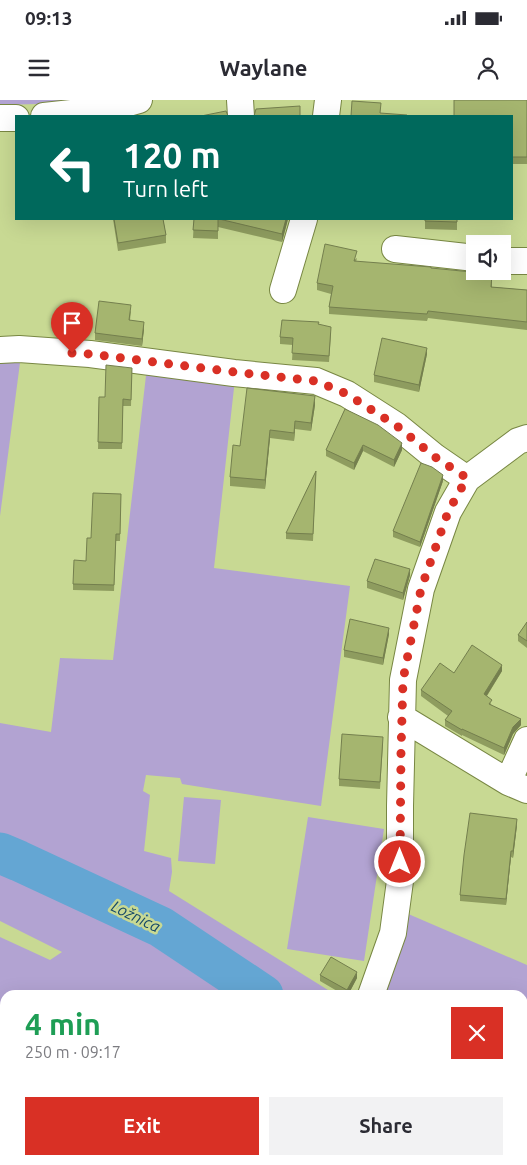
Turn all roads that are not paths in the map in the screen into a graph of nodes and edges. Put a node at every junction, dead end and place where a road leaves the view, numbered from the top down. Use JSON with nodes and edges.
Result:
{"nodes":[{"id":1,"x":139,"y":100,"type":"edge"},
{"id":2,"x":240,"y":100,"type":"edge"},
{"id":3,"x":328,"y":100,"type":"edge"},
{"id":4,"x":53,"y":115,"type":"edge"},
{"id":5,"x":241,"y":115,"type":"edge"},
{"id":6,"x":326,"y":115,"type":"edge"},
{"id":7,"x":0,"y":118,"type":"edge"},
{"id":8,"x":15,"y":118,"type":"edge"},
{"id":9,"x":304,"y":220,"type":"edge"},
{"id":10,"x":395,"y":249,"type":"dead end"},
{"id":11,"x":466,"y":257,"type":"edge"},
{"id":12,"x":511,"y":261,"type":"edge"},
{"id":13,"x":527,"y":261,"type":"edge"},
{"id":14,"x":283,"y":290,"type":"dead end"},
{"id":15,"x":0,"y":350,"type":"edge"},
{"id":16,"x":527,"y":438,"type":"edge"},
{"id":17,"x":467,"y":478,"type":"junction"},
{"id":18,"x":402,"y":717,"type":"junction"},
{"id":19,"x":527,"y":740,"type":"edge"},
{"id":20,"x":518,"y":786,"type":"edge"},
{"id":21,"x":373,"y":990,"type":"edge"}],
"edges":[{"from":1,"to":4,"type":"street"},
{"from":2,"to":5,"type":"street"},
{"from":3,"to":6,"type":"street"},
{"from":7,"to":8,"type":"street"},
{"from":9,"to":14,"type":"street"},
{"from":10,"to":11,"type":"street"},
{"from":12,"to":13,"type":"street"},
{"from":15,"to":17,"type":"street"},
{"from":16,"to":17,"type":"street"},
{"from":17,"to":18,"type":"street"},
{"from":18,"to":20,"type":"street"},
{"from":18,"to":21,"type":"street"},
{"from":19,"to":20,"type":"street"}]}
